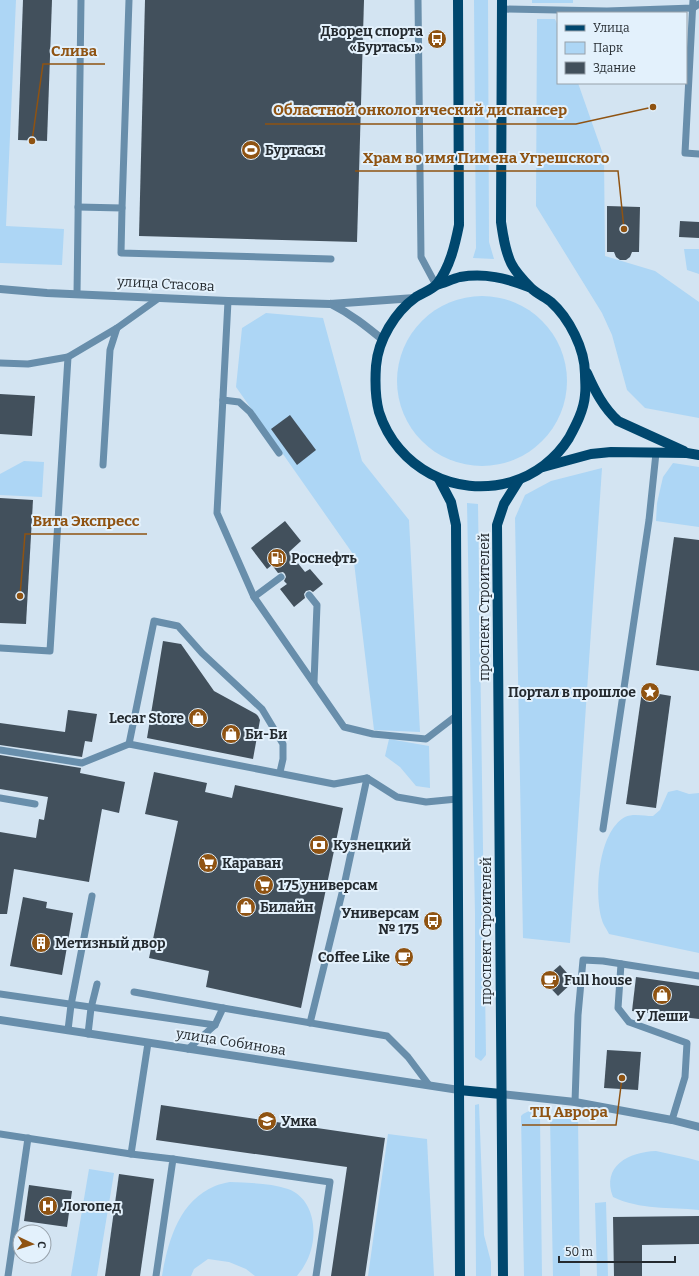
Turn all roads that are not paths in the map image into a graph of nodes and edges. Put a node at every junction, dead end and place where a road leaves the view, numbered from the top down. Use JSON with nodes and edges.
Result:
{"nodes":[{"id":1,"x":81,"y":0,"type":"edge"},
{"id":2,"x":129,"y":0,"type":"edge"},
{"id":3,"x":418,"y":0,"type":"edge"},
{"id":4,"x":458,"y":0,"type":"edge"},
{"id":5,"x":693,"y":0,"type":"edge"},
{"id":6,"x":502,"y":4,"type":"edge"},
{"id":7,"x":696,"y":6,"type":"edge"},
{"id":8,"x":690,"y":65,"type":"junction"},
{"id":9,"x":699,"y":66,"type":"edge"},
{"id":10,"x":699,"y":154,"type":"edge"},
{"id":11,"x":78,"y":207,"type":"junction"},
{"id":12,"x":122,"y":208,"type":"junction"},
{"id":13,"x":330,"y":260,"type":"dead end"},
{"id":14,"x":436,"y":285,"type":"junction"},
{"id":15,"x":531,"y":288,"type":"junction"},
{"id":16,"x":0,"y":289,"type":"edge"},
{"id":17,"x":77,"y":294,"type":"junction"},
{"id":18,"x":159,"y":298,"type":"junction"},
{"id":19,"x":415,"y":298,"type":"junction"},
{"id":20,"x":228,"y":301,"type":"junction"},
{"id":21,"x":330,"y":304,"type":"junction"},
{"id":22,"x":116,"y":328,"type":"junction"},
{"id":23,"x":383,"y":340,"type":"junction"},
{"id":24,"x":68,"y":357,"type":"junction"},
{"id":25,"x":0,"y":363,"type":"edge"},
{"id":26,"x":586,"y":371,"type":"junction"},
{"id":27,"x":223,"y":400,"type":"junction"},
{"id":28,"x":279,"y":453,"type":"dead end"},
{"id":29,"x":656,"y":453,"type":"junction"},
{"id":30,"x":687,"y":453,"type":"junction"},
{"id":31,"x":699,"y":455,"type":"edge"},
{"id":32,"x":103,"y":465,"type":"dead end"},
{"id":33,"x":542,"y":467,"type":"junction"},
{"id":34,"x":439,"y":479,"type":"junction"},
{"id":35,"x":519,"y":480,"type":"junction"},
{"id":36,"x":281,"y":577,"type":"dead end"},
{"id":37,"x":309,"y":595,"type":"dead end"},
{"id":38,"x":254,"y":597,"type":"junction"},
{"id":39,"x":0,"y":648,"type":"edge"},
{"id":40,"x":314,"y":682,"type":"junction"},
{"id":41,"x":456,"y":716,"type":"junction"},
{"id":42,"x":129,"y":744,"type":"junction"},
{"id":43,"x":0,"y":750,"type":"edge"},
{"id":44,"x":280,"y":772,"type":"junction"},
{"id":45,"x":366,"y":778,"type":"junction"},
{"id":46,"x":0,"y":798,"type":"edge"},
{"id":47,"x":457,"y":800,"type":"junction"},
{"id":48,"x":35,"y":804,"type":"dead end"},
{"id":49,"x":603,"y":828,"type":"dead end"},
{"id":50,"x":92,"y":896,"type":"dead end"},
{"id":51,"x":622,"y":964,"type":"junction"},
{"id":52,"x":699,"y":976,"type":"edge"},
{"id":53,"x":97,"y":984,"type":"dead end"},
{"id":54,"x":134,"y":992,"type":"dead end"},
{"id":55,"x":0,"y":994,"type":"edge"},
{"id":56,"x":71,"y":1005,"type":"junction"},
{"id":57,"x":91,"y":1008,"type":"junction"},
{"id":58,"x":223,"y":1008,"type":"junction"},
{"id":59,"x":0,"y":1020,"type":"edge"},
{"id":60,"x":310,"y":1023,"type":"junction"},
{"id":61,"x":215,"y":1025,"type":"junction"},
{"id":62,"x":68,"y":1030,"type":"junction"},
{"id":63,"x":88,"y":1034,"type":"junction"},
{"id":64,"x":148,"y":1043,"type":"junction"},
{"id":65,"x":188,"y":1049,"type":"junction"},
{"id":66,"x":429,"y":1086,"type":"junction"},
{"id":67,"x":459,"y":1090,"type":"junction"},
{"id":68,"x":501,"y":1094,"type":"junction"},
{"id":69,"x":575,"y":1102,"type":"junction"},
{"id":70,"x":672,"y":1120,"type":"junction"},
{"id":71,"x":699,"y":1127,"type":"edge"},
{"id":72,"x":0,"y":1134,"type":"edge"},
{"id":73,"x":28,"y":1138,"type":"junction"},
{"id":74,"x":131,"y":1154,"type":"junction"},
{"id":75,"x":173,"y":1159,"type":"junction"},
{"id":76,"x":8,"y":1276,"type":"edge"},
{"id":77,"x":156,"y":1276,"type":"edge"},
{"id":78,"x":316,"y":1276,"type":"edge"},
{"id":79,"x":460,"y":1276,"type":"edge"},
{"id":80,"x":502,"y":1276,"type":"edge"}],
"edges":[{"from":1,"to":11,"type":"lane"},
{"from":2,"to":12,"type":"lane"},
{"from":3,"to":14,"type":"lane"},
{"from":4,"to":14,"type":"main road"},
{"from":5,"to":7,"type":"lane"},
{"from":6,"to":7,"type":"lane"},
{"from":6,"to":15,"type":"main road","name":"проспект Строителей"},
{"from":7,"to":8,"type":"lane"},
{"from":8,"to":9,"type":"lane"},
{"from":8,"to":10,"type":"lane"},
{"from":11,"to":12,"type":"lane"},
{"from":11,"to":17,"type":"lane"},
{"from":12,"to":13,"type":"lane"},
{"from":14,"to":15,"type":"main road"},
{"from":14,"to":19,"type":"main road"},
{"from":15,"to":26,"type":"main road","name":"проспект Строителей"},
{"from":16,"to":17,"type":"street","name":"улица Стасова"},
{"from":17,"to":18,"type":"street","name":"улица Стасова"},
{"from":18,"to":20,"type":"street","name":"улица Стасова"},
{"from":18,"to":22,"type":"lane"},
{"from":19,"to":21,"type":"street","name":"улица Стасова"},
{"from":19,"to":23,"type":"main road"},
{"from":20,"to":21,"type":"street","name":"улица Стасова"},
{"from":20,"to":27,"type":"lane"},
{"from":21,"to":23,"type":"street","name":"улица Стасова"},
{"from":22,"to":24,"type":"lane"},
{"from":22,"to":32,"type":"lane"},
{"from":23,"to":34,"type":"main road"},
{"from":24,"to":25,"type":"lane"},
{"from":24,"to":39,"type":"lane"},
{"from":26,"to":30,"type":"main road"},
{"from":26,"to":33,"type":"main road","name":"проспект Строителей"},
{"from":27,"to":28,"type":"lane"},
{"from":27,"to":38,"type":"lane"},
{"from":29,"to":30,"type":"main road"},
{"from":29,"to":33,"type":"main road"},
{"from":29,"to":49,"type":"lane"},
{"from":30,"to":31,"type":"main road"},
{"from":33,"to":35,"type":"main road","name":"проспект Строителей"},
{"from":34,"to":35,"type":"main road"},
{"from":34,"to":41,"type":"main road","name":"проспект Строителей"},
{"from":35,"to":68,"type":"main road","name":"проспект Строителей"},
{"from":36,"to":38,"type":"lane"},
{"from":37,"to":40,"type":"lane"},
{"from":38,"to":40,"type":"lane"},
{"from":40,"to":41,"type":"lane"},
{"from":41,"to":47,"type":"main road","name":"проспект Строителей"},
{"from":42,"to":43,"type":"lane"},
{"from":42,"to":44,"type":"lane"},
{"from":42,"to":44,"type":"lane"},
{"from":44,"to":45,"type":"lane"},
{"from":45,"to":47,"type":"lane"},
{"from":45,"to":60,"type":"lane"},
{"from":46,"to":48,"type":"lane"},
{"from":47,"to":67,"type":"main road","name":"проспект Строителей"},
{"from":50,"to":56,"type":"lane"},
{"from":51,"to":52,"type":"lane"},
{"from":51,"to":69,"type":"lane"},
{"from":51,"to":70,"type":"lane"},
{"from":53,"to":57,"type":"lane"},
{"from":54,"to":58,"type":"lane"},
{"from":55,"to":56,"type":"lane"},
{"from":56,"to":57,"type":"lane"},
{"from":56,"to":62,"type":"lane"},
{"from":57,"to":61,"type":"lane"},
{"from":57,"to":63,"type":"lane"},
{"from":58,"to":60,"type":"lane"},
{"from":58,"to":61,"type":"lane"},
{"from":59,"to":62,"type":"street","name":"улица Собинова"},
{"from":60,"to":66,"type":"lane"},
{"from":61,"to":65,"type":"lane"},
{"from":62,"to":63,"type":"street","name":"улица Собинова"},
{"from":63,"to":64,"type":"street","name":"улица Собинова"},
{"from":64,"to":65,"type":"street","name":"улица Собинова"},
{"from":64,"to":74,"type":"lane"},
{"from":65,"to":66,"type":"street","name":"улица Собинова"},
{"from":66,"to":67,"type":"street","name":"улица Собинова"},
{"from":67,"to":68,"type":"main road"},
{"from":67,"to":79,"type":"main road","name":"проспект Строителей"},
{"from":68,"to":69,"type":"street"},
{"from":68,"to":80,"type":"main road","name":"проспект Строителей"},
{"from":69,"to":70,"type":"street"},
{"from":70,"to":71,"type":"street"},
{"from":72,"to":73,"type":"lane"},
{"from":73,"to":74,"type":"lane"},
{"from":73,"to":76,"type":"lane"},
{"from":74,"to":75,"type":"lane"},
{"from":75,"to":77,"type":"lane"},
{"from":75,"to":78,"type":"lane"}]}
